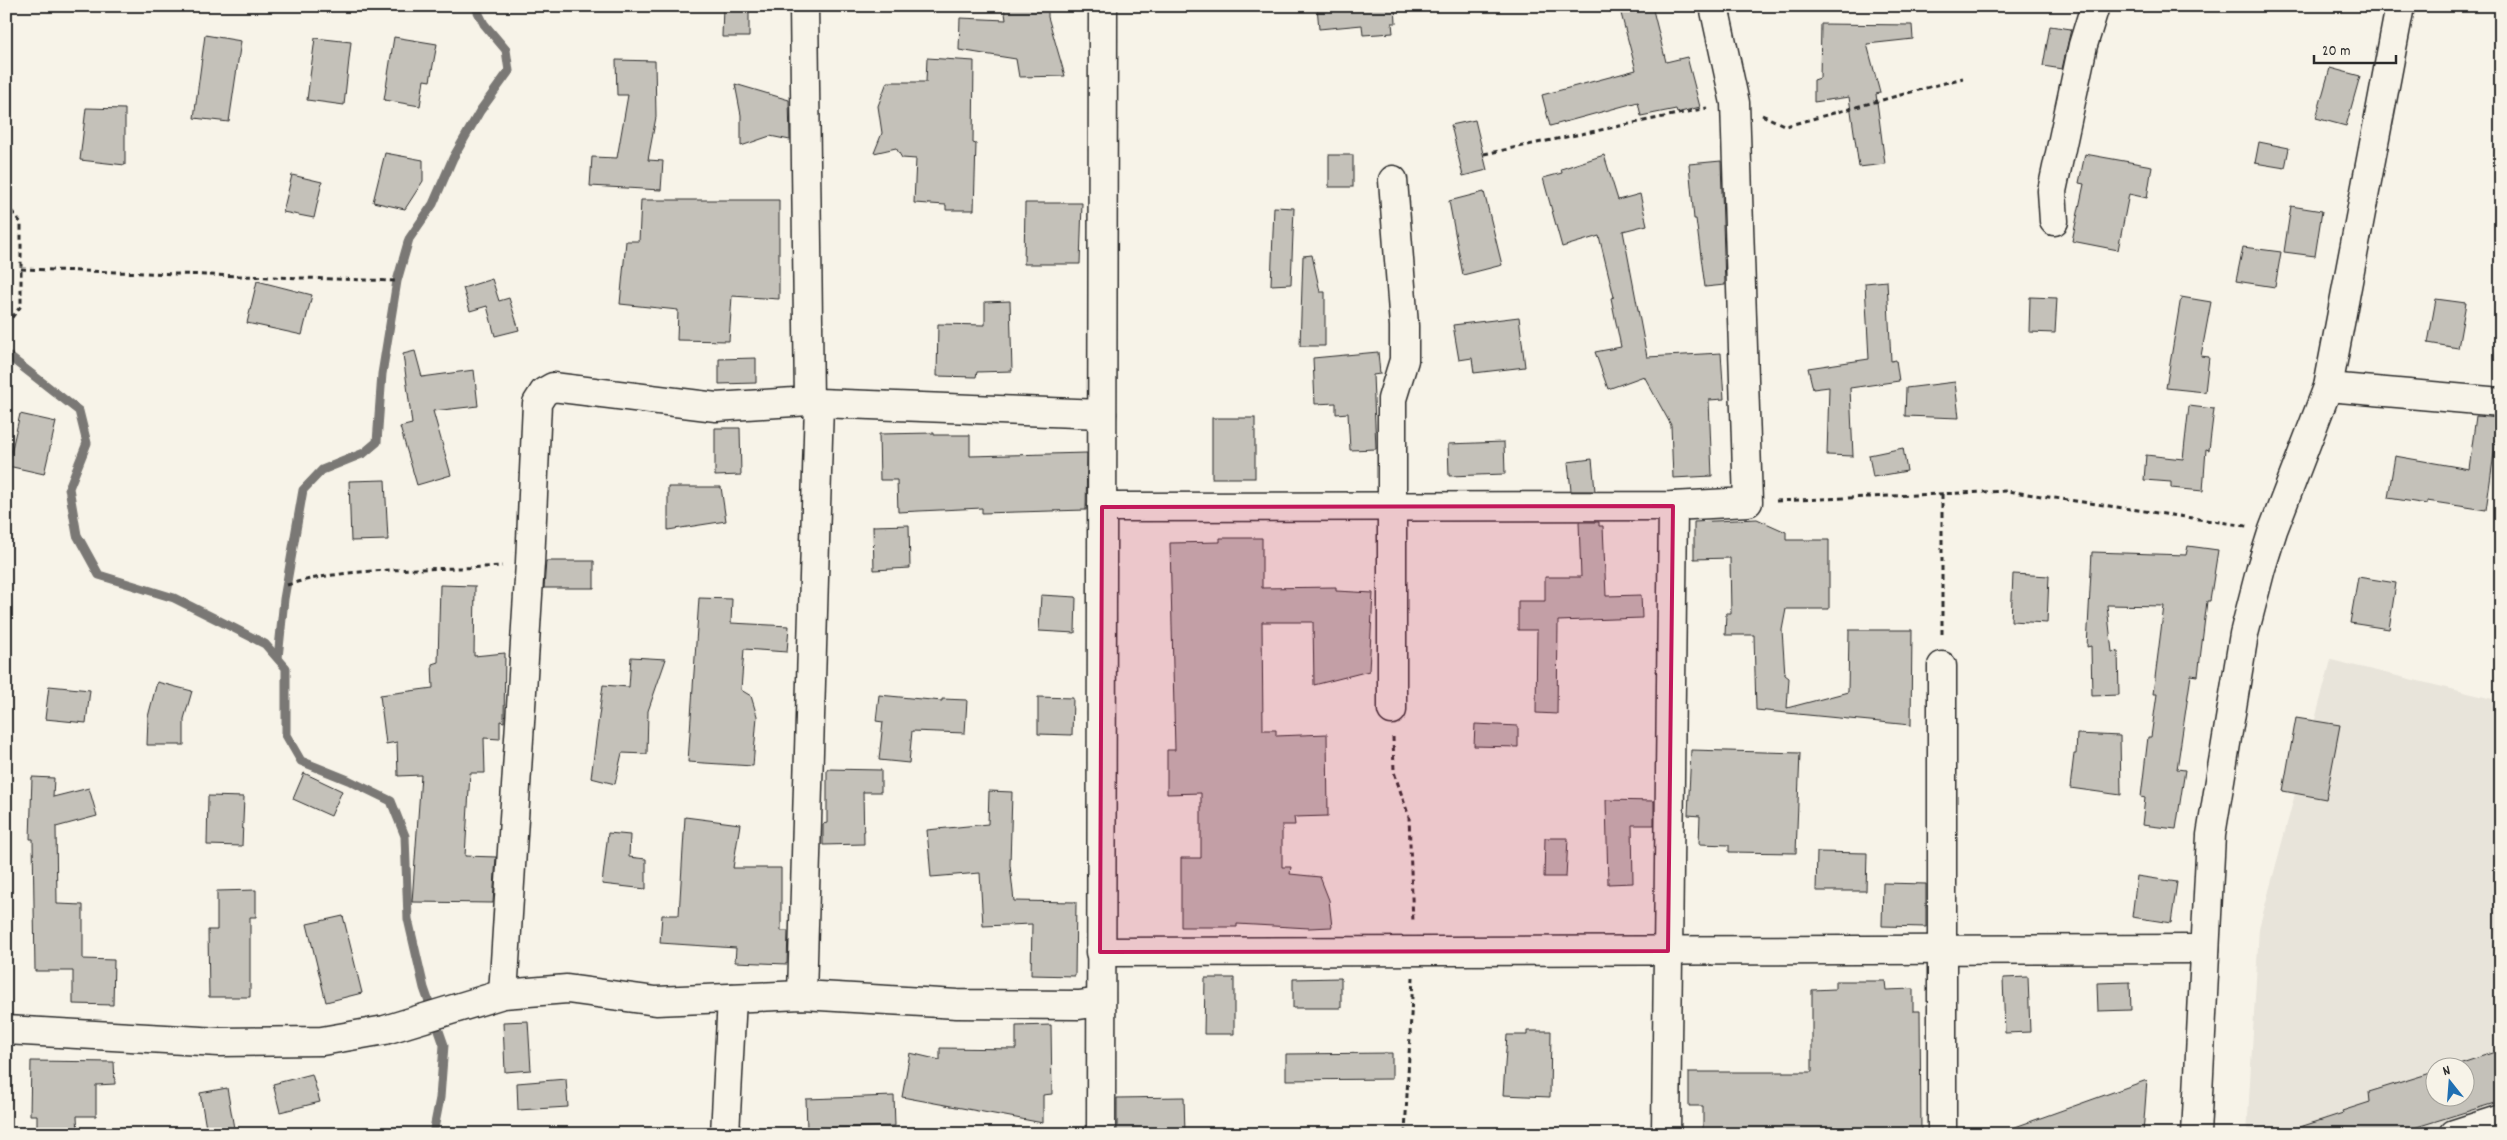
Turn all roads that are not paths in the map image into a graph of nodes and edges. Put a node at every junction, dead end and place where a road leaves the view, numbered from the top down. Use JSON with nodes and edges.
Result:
{"nodes":[{"id":1,"x":804,"y":6,"type":"edge"},
{"id":2,"x":1103,"y":6,"type":"edge"},
{"id":3,"x":1714,"y":6,"type":"edge"},
{"id":4,"x":2095,"y":6,"type":"edge"},
{"id":5,"x":2400,"y":6,"type":"edge"},
{"id":6,"x":1393,"y":180,"type":"dead end"},
{"id":7,"x":2054,"y":221,"type":"dead end"},
{"id":8,"x":2328,"y":387,"type":"junction"},
{"id":9,"x":814,"y":402,"type":"junction"},
{"id":10,"x":2501,"y":402,"type":"edge"},
{"id":11,"x":1102,"y":414,"type":"junction"},
{"id":12,"x":1391,"y":506,"type":"junction"},
{"id":13,"x":1673,"y":506,"type":"junction"},
{"id":14,"x":1102,"y":507,"type":"junction"},
{"id":15,"x":1942,"y":666,"type":"road end"},
{"id":16,"x":1392,"y":710,"type":"road end"},
{"id":17,"x":1942,"y":950,"type":"junction"},
{"id":18,"x":2205,"y":950,"type":"junction"},
{"id":19,"x":1668,"y":951,"type":"junction"},
{"id":20,"x":1100,"y":952,"type":"junction"},
{"id":21,"x":503,"y":994,"type":"junction"},
{"id":22,"x":802,"y":995,"type":"junction"},
{"id":23,"x":732,"y":998,"type":"junction"},
{"id":24,"x":1100,"y":1002,"type":"junction"},
{"id":25,"x":6,"y":1030,"type":"edge"},
{"id":26,"x":2501,"y":1119,"type":"edge"},
{"id":27,"x":725,"y":1134,"type":"edge"},
{"id":28,"x":1101,"y":1134,"type":"edge"},
{"id":29,"x":1666,"y":1134,"type":"edge"},
{"id":30,"x":1942,"y":1134,"type":"edge"},
{"id":31,"x":2196,"y":1134,"type":"edge"},
{"id":32,"x":2454,"y":1134,"type":"edge"}],
"edges":[{"from":1,"to":9,"type":"street"},
{"from":2,"to":11,"type":"street"},
{"from":3,"to":13,"type":"street"},
{"from":4,"to":7,"type":"street"},
{"from":5,"to":8,"type":"street"},
{"from":6,"to":12,"type":"street"},
{"from":8,"to":10,"type":"street"},
{"from":8,"to":18,"type":"street"},
{"from":9,"to":11,"type":"street"},
{"from":9,"to":21,"type":"street"},
{"from":9,"to":22,"type":"street"},
{"from":11,"to":14,"type":"street"},
{"from":12,"to":13,"type":"street"},
{"from":12,"to":14,"type":"street"},
{"from":12,"to":16,"type":"street"},
{"from":13,"to":19,"type":"street"},
{"from":14,"to":20,"type":"street"},
{"from":15,"to":17,"type":"street"},
{"from":17,"to":18,"type":"street"},
{"from":17,"to":19,"type":"street"},
{"from":17,"to":30,"type":"street"},
{"from":18,"to":31,"type":"street"},
{"from":19,"to":20,"type":"street"},
{"from":19,"to":29,"type":"street"},
{"from":20,"to":24,"type":"street"},
{"from":21,"to":23,"type":"street"},
{"from":21,"to":25,"type":"street"},
{"from":22,"to":23,"type":"street"},
{"from":22,"to":24,"type":"street"},
{"from":23,"to":27,"type":"street"},
{"from":24,"to":28,"type":"street"},
{"from":26,"to":32,"type":"street"}]}
